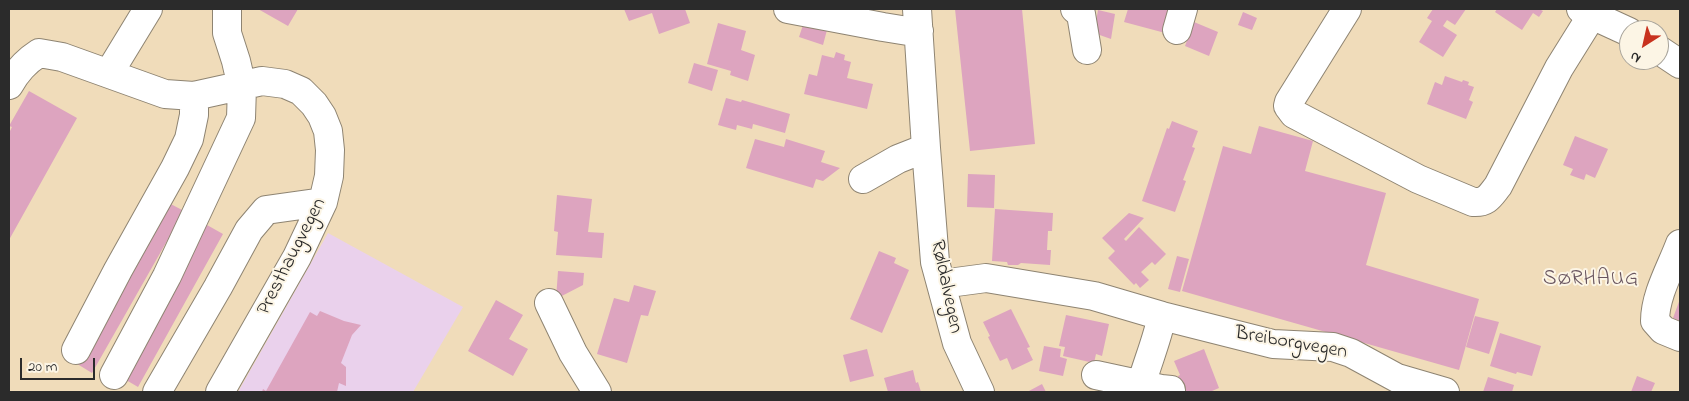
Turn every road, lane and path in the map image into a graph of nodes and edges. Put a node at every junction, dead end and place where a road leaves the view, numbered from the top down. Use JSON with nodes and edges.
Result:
{"nodes":[{"id":1,"x":148,"y":9,"type":"edge"},
{"id":2,"x":227,"y":9,"type":"edge"},
{"id":3,"x":788,"y":9,"type":"edge"},
{"id":4,"x":1075,"y":9,"type":"edge"},
{"id":5,"x":1347,"y":9,"type":"edge"},
{"id":6,"x":1606,"y":18,"type":"edge"},
{"id":7,"x":918,"y":20,"type":"edge"},
{"id":8,"x":1087,"y":50,"type":"dead end"},
{"id":9,"x":1669,"y":57,"type":"edge"},
{"id":10,"x":1680,"y":64,"type":"edge"},
{"id":11,"x":109,"y":73,"type":"junction"},
{"id":12,"x":9,"y":85,"type":"edge"},
{"id":13,"x":242,"y":87,"type":"junction"},
{"id":14,"x":194,"y":96,"type":"junction"},
{"id":15,"x":926,"y":148,"type":"junction"},
{"id":16,"x":863,"y":179,"type":"dead end"},
{"id":17,"x":323,"y":202,"type":"junction"},
{"id":18,"x":1680,"y":244,"type":"edge"},
{"id":19,"x":941,"y":284,"type":"junction"},
{"id":20,"x":549,"y":303,"type":"dead end"},
{"id":21,"x":1162,"y":316,"type":"junction"},
{"id":22,"x":1680,"y":337,"type":"edge"},
{"id":23,"x":76,"y":350,"type":"dead end"},
{"id":24,"x":114,"y":375,"type":"dead end"},
{"id":25,"x":1096,"y":375,"type":"dead end"},
{"id":26,"x":1141,"y":385,"type":"junction"},
{"id":27,"x":1171,"y":390,"type":"dead end"},
{"id":28,"x":157,"y":392,"type":"edge"},
{"id":29,"x":220,"y":392,"type":"edge"},
{"id":30,"x":597,"y":392,"type":"edge"},
{"id":31,"x":980,"y":392,"type":"edge"},
{"id":32,"x":1445,"y":392,"type":"edge"}],
"edges":[{"from":1,"to":11,"type":"street"},
{"from":2,"to":13,"type":"street"},
{"from":3,"to":7,"type":"street","name":"Røldalvegen"},
{"from":4,"to":8,"type":"street"},
{"from":5,"to":6,"type":"street"},
{"from":7,"to":15,"type":"street","name":"Røldalvegen"},
{"from":9,"to":10,"type":"street"},
{"from":11,"to":12,"type":"street","name":"Presthaugvegen"},
{"from":11,"to":14,"type":"street","name":"Presthaugvegen"},
{"from":13,"to":14,"type":"street","name":"Presthaugvegen"},
{"from":13,"to":17,"type":"street","name":"Presthaugvegen"},
{"from":13,"to":24,"type":"street"},
{"from":14,"to":23,"type":"street"},
{"from":15,"to":16,"type":"street"},
{"from":15,"to":19,"type":"street","name":"Røldalvegen"},
{"from":17,"to":28,"type":"street"},
{"from":17,"to":29,"type":"street","name":"Presthaugvegen"},
{"from":18,"to":22,"type":"street"},
{"from":19,"to":21,"type":"street","name":"Breiborgvegen"},
{"from":19,"to":31,"type":"street","name":"Røldalvegen"},
{"from":20,"to":30,"type":"street"},
{"from":21,"to":26,"type":"street"},
{"from":21,"to":32,"type":"street","name":"Breiborgvegen"},
{"from":25,"to":26,"type":"street"},
{"from":26,"to":27,"type":"street"}]}
